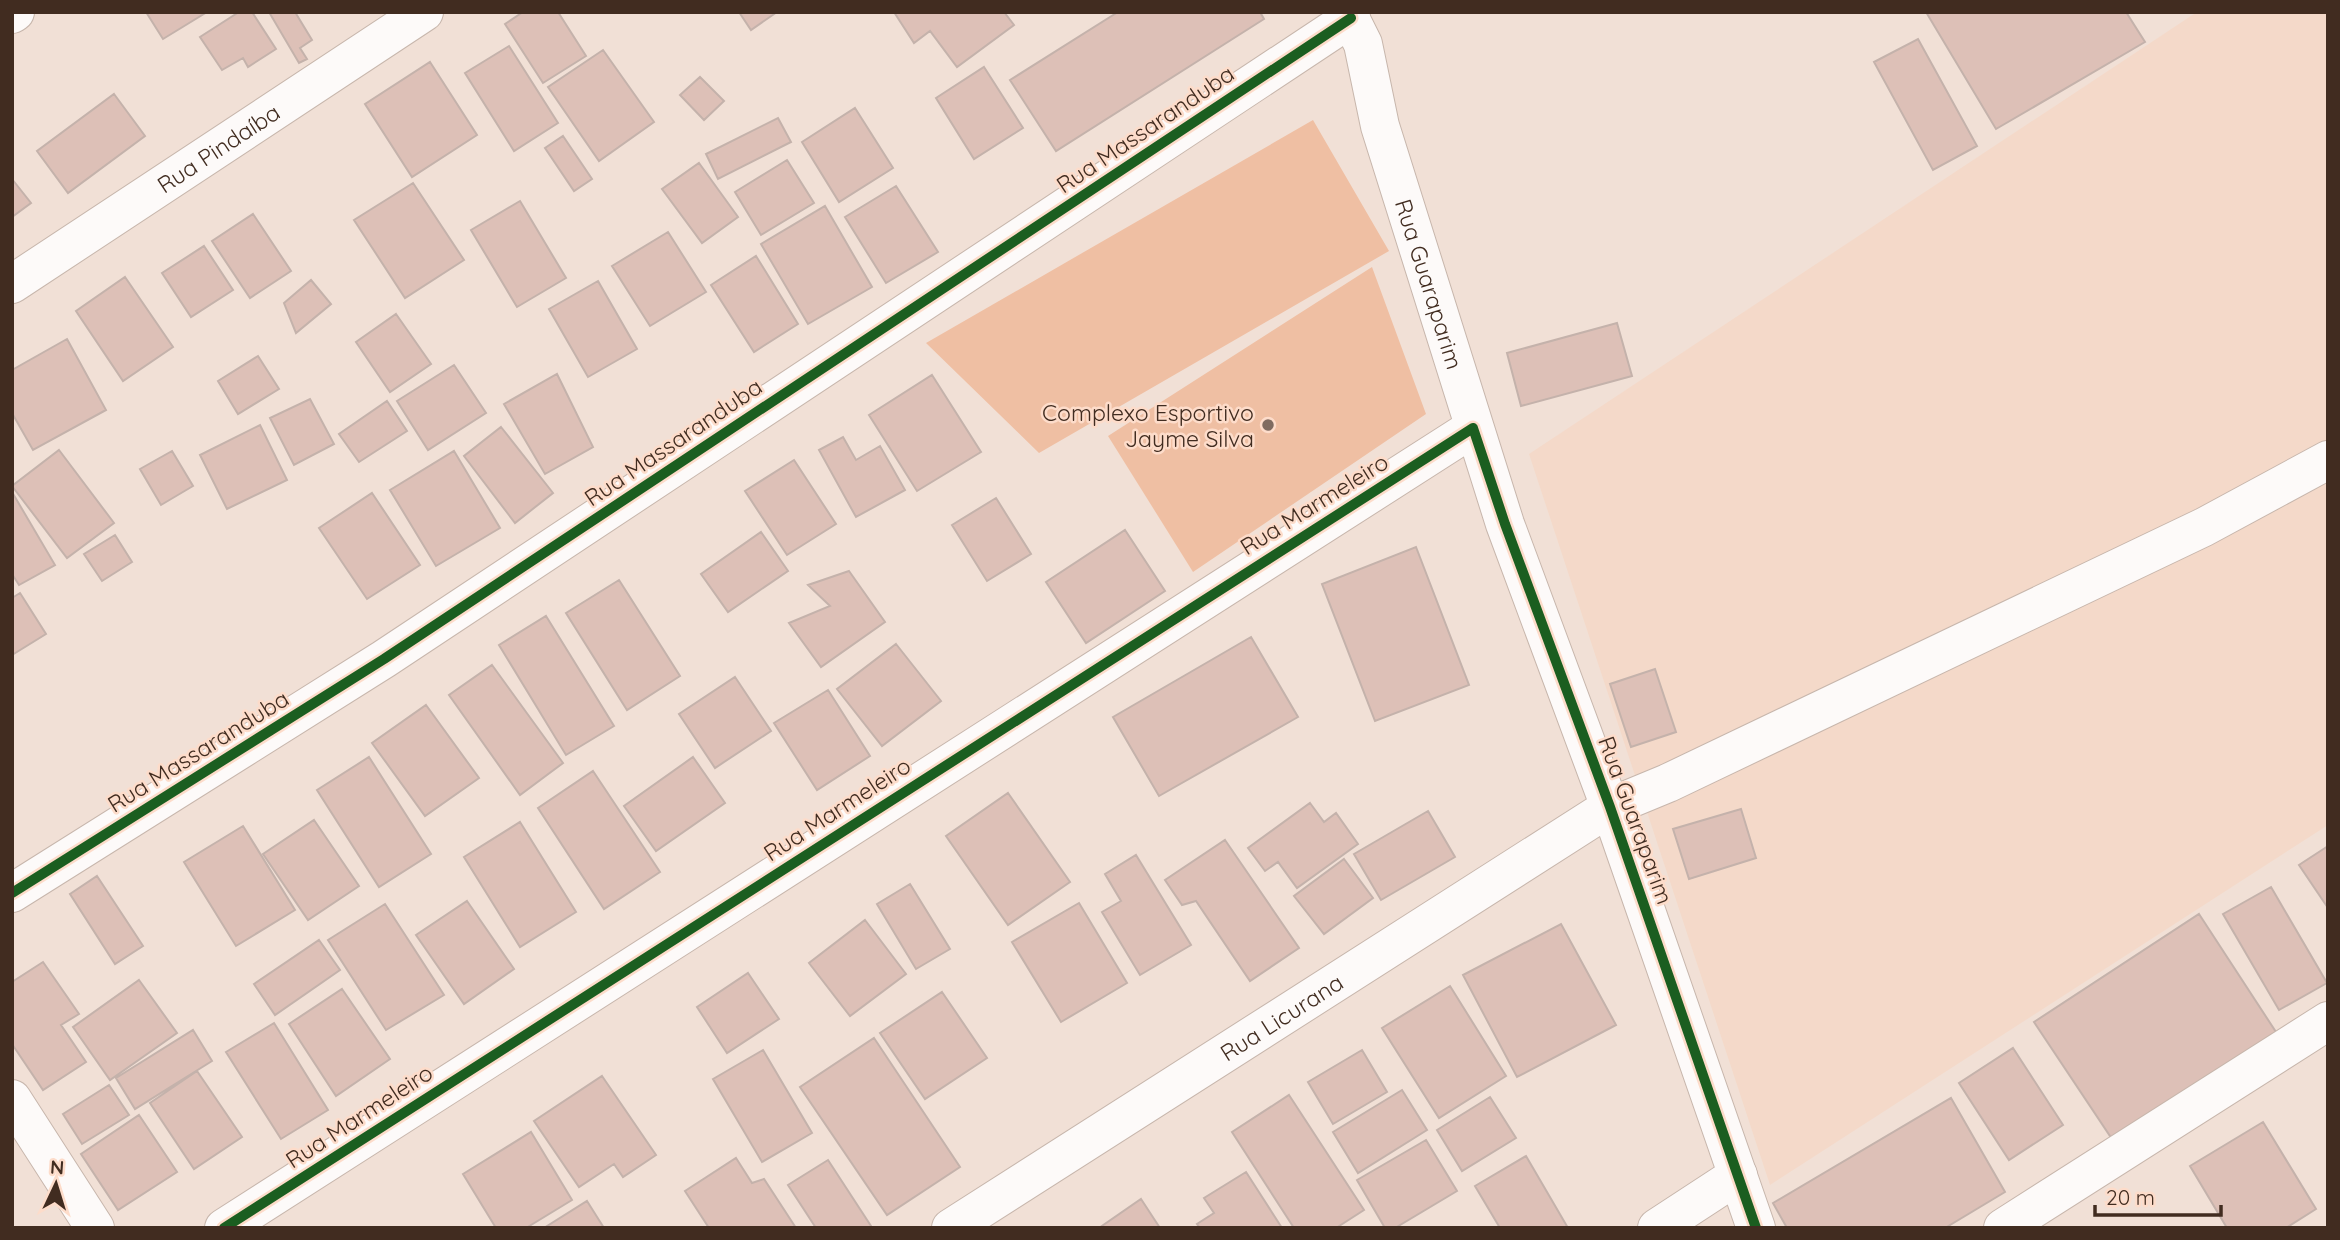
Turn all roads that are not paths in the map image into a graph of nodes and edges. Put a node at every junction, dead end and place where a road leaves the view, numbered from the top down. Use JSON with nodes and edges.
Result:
{"nodes":[{"id":1,"x":424,"y":12,"type":"edge"},
{"id":2,"x":1349,"y":15,"type":"edge"},
{"id":3,"x":12,"y":284,"type":"edge"},
{"id":4,"x":1473,"y":428,"type":"junction"},
{"id":5,"x":2328,"y":460,"type":"edge"},
{"id":6,"x":1610,"y":807,"type":"junction"},
{"id":7,"x":12,"y":893,"type":"edge"},
{"id":8,"x":2328,"y":1021,"type":"edge"},
{"id":9,"x":12,"y":1099,"type":"edge"},
{"id":10,"x":1738,"y":1175,"type":"junction"},
{"id":11,"x":95,"y":1228,"type":"edge"},
{"id":12,"x":224,"y":1228,"type":"edge"},
{"id":13,"x":951,"y":1228,"type":"edge"},
{"id":14,"x":1657,"y":1228,"type":"edge"},
{"id":15,"x":1756,"y":1228,"type":"edge"},
{"id":16,"x":2003,"y":1228,"type":"edge"}],
"edges":[{"from":1,"to":3,"type":"street","name":"Rua Pindaíba"},
{"from":2,"to":4,"type":"street","name":"Rua Guaraparim"},
{"from":2,"to":7,"type":"street","name":"Rua Massaranduba"},
{"from":4,"to":6,"type":"street","name":"Rua Guaraparim"},
{"from":4,"to":12,"type":"street","name":"Rua Marmeleiro"},
{"from":5,"to":6,"type":"street","name":"Rua Licurana"},
{"from":6,"to":10,"type":"street","name":"Rua Guaraparim"},
{"from":6,"to":13,"type":"street","name":"Rua Licurana"},
{"from":8,"to":16,"type":"street"},
{"from":9,"to":11,"type":"street"},
{"from":10,"to":14,"type":"street"},
{"from":10,"to":15,"type":"street","name":"Rua Guaraparim"}]}
